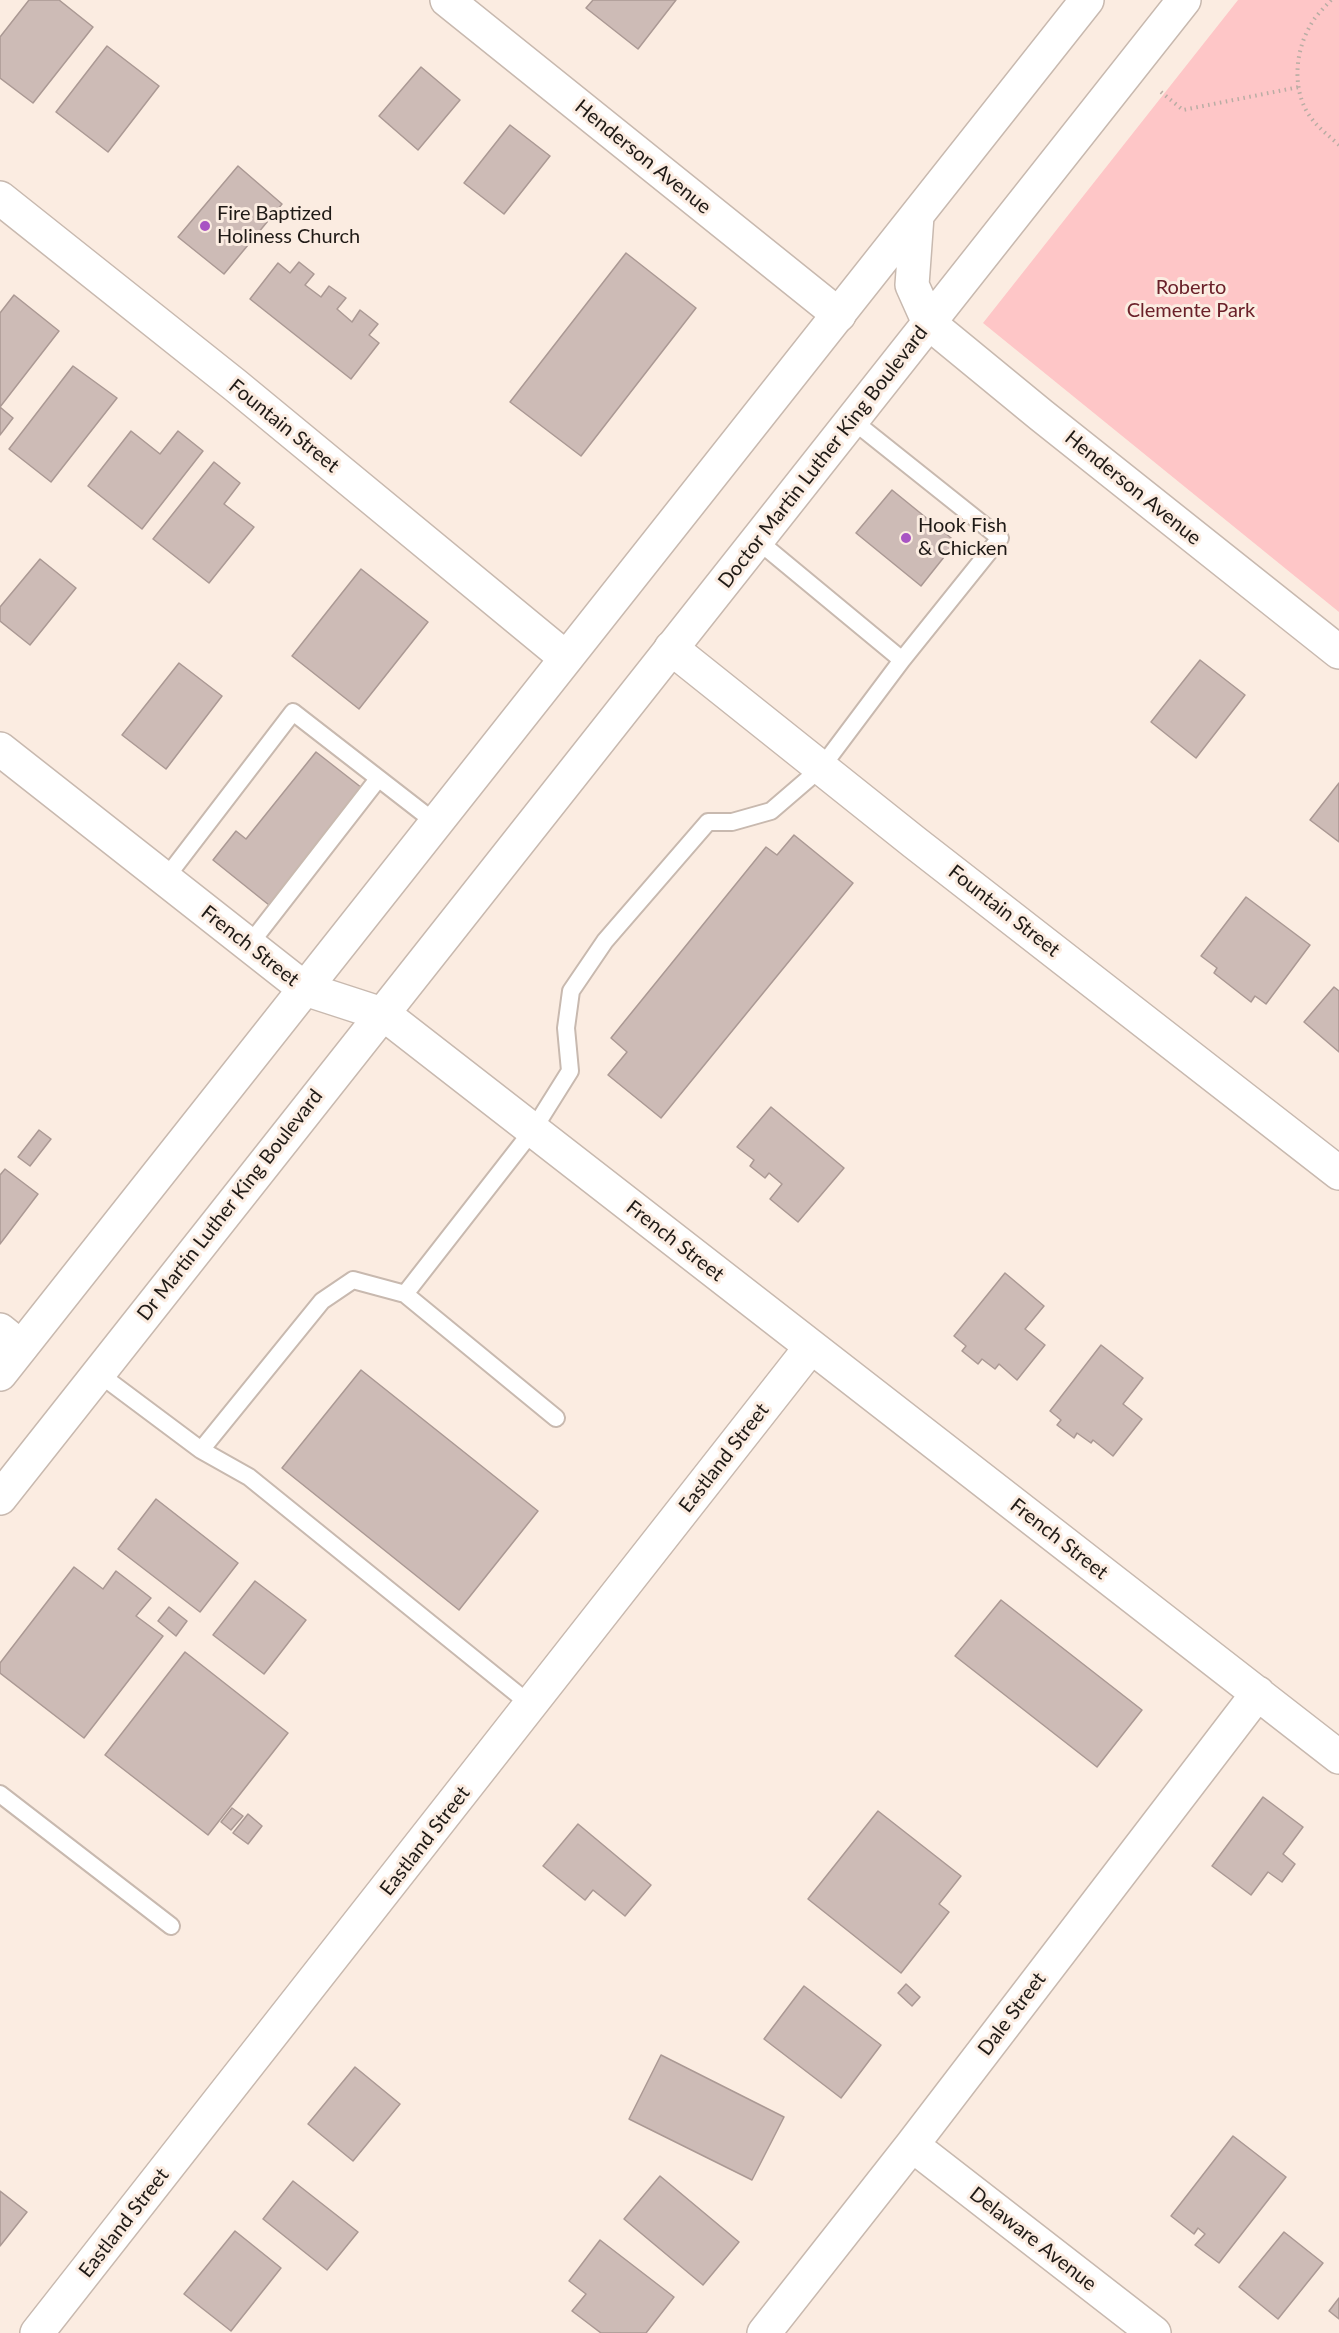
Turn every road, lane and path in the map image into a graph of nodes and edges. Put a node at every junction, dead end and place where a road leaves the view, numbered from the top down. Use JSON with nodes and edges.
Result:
{"nodes":[{"id":1,"x":447,"y":0,"type":"edge"},
{"id":2,"x":1088,"y":0,"type":"edge"},
{"id":3,"x":1184,"y":0,"type":"edge"},
{"id":4,"x":1331,"y":0,"type":"edge"},
{"id":5,"x":1299,"y":87,"type":"junction"},
{"id":6,"x":1161,"y":92,"type":"dead end"},
{"id":7,"x":1339,"y":145,"type":"edge"},
{"id":8,"x":0,"y":198,"type":"edge"},
{"id":9,"x":917,"y":216,"type":"junction"},
{"id":10,"x":838,"y":315,"type":"junction"},
{"id":11,"x":929,"y":323,"type":"junction"},
{"id":12,"x":852,"y":420,"type":"junction"},
{"id":13,"x":757,"y":540,"type":"junction"},
{"id":14,"x":671,"y":648,"type":"junction"},
{"id":15,"x":1339,"y":652,"type":"edge"},
{"id":16,"x":566,"y":658,"type":"junction"},
{"id":17,"x":902,"y":660,"type":"junction"},
{"id":18,"x":0,"y":749,"type":"edge"},
{"id":19,"x":821,"y":768,"type":"junction"},
{"id":20,"x":378,"y":779,"type":"junction"},
{"id":21,"x":436,"y":823,"type":"junction"},
{"id":22,"x":165,"y":879,"type":"junction"},
{"id":23,"x":461,"y":913,"type":"joint"},
{"id":24,"x":249,"y":945,"type":"junction"},
{"id":25,"x":304,"y":989,"type":"junction"},
{"id":26,"x":382,"y":1014,"type":"junction"},
{"id":27,"x":533,"y":1130,"type":"junction"},
{"id":28,"x":1339,"y":1173,"type":"edge"},
{"id":29,"x":405,"y":1294,"type":"junction"},
{"id":30,"x":10,"y":1339,"type":"edge"},
{"id":31,"x":811,"y":1347,"type":"junction"},
{"id":32,"x":98,"y":1372,"type":"junction"},
{"id":33,"x":0,"y":1374,"type":"edge"},
{"id":34,"x":556,"y":1418,"type":"dead end"},
{"id":35,"x":201,"y":1450,"type":"junction"},
{"id":36,"x":0,"y":1498,"type":"edge"},
{"id":37,"x":1258,"y":1693,"type":"junction"},
{"id":38,"x":531,"y":1705,"type":"junction"},
{"id":39,"x":1339,"y":1756,"type":"edge"},
{"id":40,"x":0,"y":1794,"type":"edge"},
{"id":41,"x":171,"y":1926,"type":"dead end"},
{"id":42,"x":912,"y":2145,"type":"junction"},
{"id":43,"x":37,"y":2333,"type":"edge"},
{"id":44,"x":764,"y":2333,"type":"edge"},
{"id":45,"x":1154,"y":2333,"type":"edge"}],
"edges":[{"from":1,"to":10,"type":"street","name":"Henderson Avenue"},
{"from":2,"to":9,"type":"street"},
{"from":3,"to":11,"type":"street","name":"Doctor Martin Luther King Boulevard"},
{"from":4,"to":5,"type":"path"},
{"from":5,"to":6,"type":"path"},
{"from":5,"to":7,"type":"path"},
{"from":8,"to":16,"type":"street","name":"Fountain Street"},
{"from":9,"to":10,"type":"street"},
{"from":9,"to":11,"type":"street"},
{"from":10,"to":16,"type":"street"},
{"from":11,"to":12,"type":"street","name":"Doctor Martin Luther King Boulevard"},
{"from":11,"to":15,"type":"street","name":"Henderson Avenue"},
{"from":12,"to":13,"type":"street","name":"Doctor Martin Luther King Boulevard"},
{"from":12,"to":17,"type":"lane"},
{"from":13,"to":14,"type":"street","name":"Doctor Martin Luther King Boulevard"},
{"from":13,"to":17,"type":"lane"},
{"from":14,"to":19,"type":"street","name":"Fountain Street"},
{"from":14,"to":23,"type":"street","name":"Doctor Martin Luther King Boulevard"},
{"from":16,"to":21,"type":"street"},
{"from":17,"to":19,"type":"lane"},
{"from":18,"to":22,"type":"street","name":"French Street"},
{"from":19,"to":27,"type":"lane"},
{"from":19,"to":28,"type":"street","name":"Fountain Street"},
{"from":20,"to":21,"type":"lane"},
{"from":20,"to":22,"type":"lane"},
{"from":20,"to":24,"type":"lane"},
{"from":21,"to":25,"type":"street"},
{"from":22,"to":24,"type":"street","name":"French Street"},
{"from":23,"to":26,"type":"street","name":"Dr Martin Luther King Boulevard"},
{"from":24,"to":25,"type":"street","name":"French Street"},
{"from":25,"to":26,"type":"street","name":"French Street"},
{"from":25,"to":30,"type":"street"},
{"from":26,"to":27,"type":"street","name":"French Street"},
{"from":26,"to":32,"type":"street","name":"Dr Martin Luther King Boulevard"},
{"from":27,"to":29,"type":"lane"},
{"from":27,"to":31,"type":"street","name":"French Street"},
{"from":29,"to":34,"type":"lane"},
{"from":29,"to":35,"type":"lane"},
{"from":30,"to":33,"type":"street"},
{"from":31,"to":37,"type":"street","name":"French Street"},
{"from":31,"to":38,"type":"street","name":"Eastland Street"},
{"from":32,"to":35,"type":"lane"},
{"from":32,"to":36,"type":"street","name":"Dr Martin Luther King Boulevard"},
{"from":35,"to":38,"type":"lane"},
{"from":37,"to":39,"type":"street","name":"French Street"},
{"from":37,"to":42,"type":"street","name":"Dale Street"},
{"from":38,"to":43,"type":"street","name":"Eastland Street"},
{"from":40,"to":41,"type":"lane"},
{"from":42,"to":44,"type":"street","name":"Dale Street"},
{"from":42,"to":45,"type":"street","name":"Delaware Avenue"}]}
